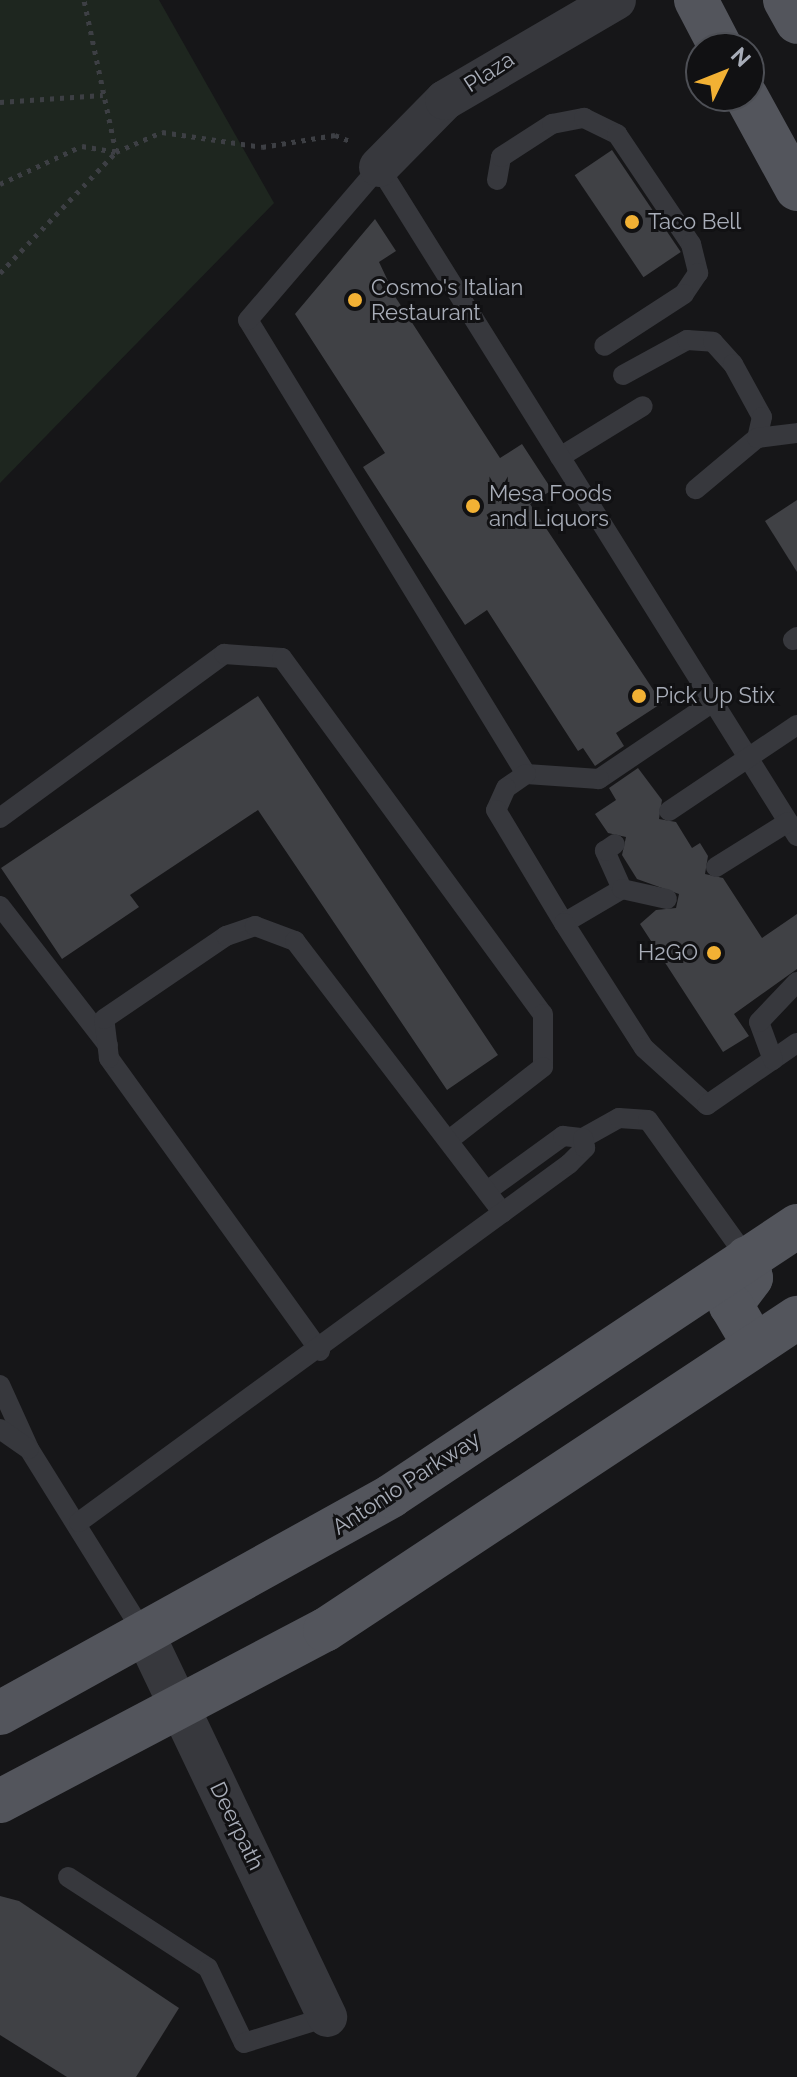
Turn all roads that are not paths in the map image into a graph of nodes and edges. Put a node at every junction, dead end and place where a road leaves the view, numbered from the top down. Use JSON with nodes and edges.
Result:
{"nodes":[{"id":1,"x":616,"y":0,"type":"edge"},
{"id":2,"x":696,"y":0,"type":"edge"},
{"id":3,"x":785,"y":0,"type":"edge"},
{"id":4,"x":797,"y":22,"type":"edge"},
{"id":5,"x":713,"y":32,"type":"edge"},
{"id":6,"x":755,"y":112,"type":"edge"},
{"id":7,"x":384,"y":162,"type":"junction"},
{"id":8,"x":497,"y":180,"type":"dead end"},
{"id":9,"x":797,"y":189,"type":"edge"},
{"id":10,"x":604,"y":346,"type":"dead end"},
{"id":11,"x":623,"y":375,"type":"dead end"},
{"id":12,"x":643,"y":406,"type":"dead end"},
{"id":13,"x":797,"y":433,"type":"edge"},
{"id":14,"x":757,"y":438,"type":"junction"},
{"id":15,"x":560,"y":457,"type":"junction"},
{"id":16,"x":696,"y":489,"type":"dead end"},
{"id":17,"x":713,"y":702,"type":"junction"},
{"id":18,"x":797,"y":725,"type":"edge"},
{"id":19,"x":748,"y":757,"type":"junction"},
{"id":20,"x":526,"y":774,"type":"junction"},
{"id":21,"x":669,"y":811,"type":"dead end"},
{"id":22,"x":0,"y":818,"type":"edge"},
{"id":23,"x":793,"y":829,"type":"edge"},
{"id":24,"x":615,"y":844,"type":"dead end"},
{"id":25,"x":716,"y":867,"type":"dead end"},
{"id":26,"x":622,"y":889,"type":"junction"},
{"id":27,"x":667,"y":899,"type":"dead end"},
{"id":28,"x":0,"y":906,"type":"edge"},
{"id":29,"x":564,"y":923,"type":"junction"},
{"id":30,"x":797,"y":982,"type":"edge"},
{"id":31,"x":797,"y":1043,"type":"edge"},
{"id":32,"x":108,"y":1045,"type":"junction"},
{"id":33,"x":773,"y":1060,"type":"junction"},
{"id":34,"x":583,"y":1138,"type":"junction"},
{"id":35,"x":448,"y":1141,"type":"junction"},
{"id":36,"x":487,"y":1191,"type":"junction"},
{"id":37,"x":503,"y":1213,"type":"junction"},
{"id":38,"x":797,"y":1226,"type":"edge"},
{"id":39,"x":747,"y":1258,"type":"junction"},
{"id":40,"x":797,"y":1318,"type":"edge"},
{"id":41,"x":754,"y":1344,"type":"junction"},
{"id":42,"x":320,"y":1351,"type":"junction"},
{"id":43,"x":0,"y":1385,"type":"edge"},
{"id":44,"x":0,"y":1429,"type":"edge"},
{"id":45,"x":29,"y":1449,"type":"junction"},
{"id":46,"x":79,"y":1522,"type":"junction"},
{"id":47,"x":146,"y":1637,"type":"junction"},
{"id":48,"x":177,"y":1709,"type":"junction"},
{"id":49,"x":0,"y":1713,"type":"edge"},
{"id":50,"x":0,"y":1801,"type":"edge"},
{"id":51,"x":68,"y":1877,"type":"dead end"},
{"id":52,"x":327,"y":2017,"type":"joint"}],
"edges":[{"from":1,"to":7,"type":"street","name":"Plaza"},
{"from":2,"to":5,"type":"main road"},
{"from":3,"to":4,"type":"main road"},
{"from":6,"to":9,"type":"main road"},
{"from":7,"to":15,"type":"lane"},
{"from":7,"to":20,"type":"lane"},
{"from":8,"to":10,"type":"lane"},
{"from":11,"to":14,"type":"lane"},
{"from":12,"to":15,"type":"lane"},
{"from":13,"to":14,"type":"lane"},
{"from":14,"to":16,"type":"lane"},
{"from":15,"to":17,"type":"lane"},
{"from":17,"to":19,"type":"lane"},
{"from":17,"to":20,"type":"lane"},
{"from":18,"to":19,"type":"lane"},
{"from":19,"to":21,"type":"lane"},
{"from":19,"to":23,"type":"lane"},
{"from":20,"to":29,"type":"lane"},
{"from":22,"to":35,"type":"lane"},
{"from":23,"to":25,"type":"lane"},
{"from":24,"to":26,"type":"lane"},
{"from":26,"to":27,"type":"lane"},
{"from":26,"to":29,"type":"lane"},
{"from":28,"to":32,"type":"lane"},
{"from":29,"to":33,"type":"lane"},
{"from":30,"to":33,"type":"lane"},
{"from":31,"to":33,"type":"lane"},
{"from":32,"to":35,"type":"lane"},
{"from":32,"to":42,"type":"lane"},
{"from":34,"to":36,"type":"lane"},
{"from":34,"to":37,"type":"lane"},
{"from":34,"to":39,"type":"lane"},
{"from":35,"to":36,"type":"lane"},
{"from":36,"to":37,"type":"lane"},
{"from":37,"to":42,"type":"lane"},
{"from":38,"to":39,"type":"main road","name":"Antonio Parkway"},
{"from":39,"to":41,"type":"main road"},
{"from":39,"to":47,"type":"main road","name":"Antonio Parkway"},
{"from":40,"to":41,"type":"main road"},
{"from":41,"to":48,"type":"main road"},
{"from":42,"to":46,"type":"lane"},
{"from":43,"to":45,"type":"lane"},
{"from":44,"to":45,"type":"lane"},
{"from":45,"to":46,"type":"lane"},
{"from":46,"to":47,"type":"lane"},
{"from":47,"to":48,"type":"street","name":"Deerpath"},
{"from":47,"to":49,"type":"main road","name":"Antonio Parkway"},
{"from":48,"to":50,"type":"main road"},
{"from":48,"to":52,"type":"street","name":"Deerpath"},
{"from":51,"to":52,"type":"lane"}]}
